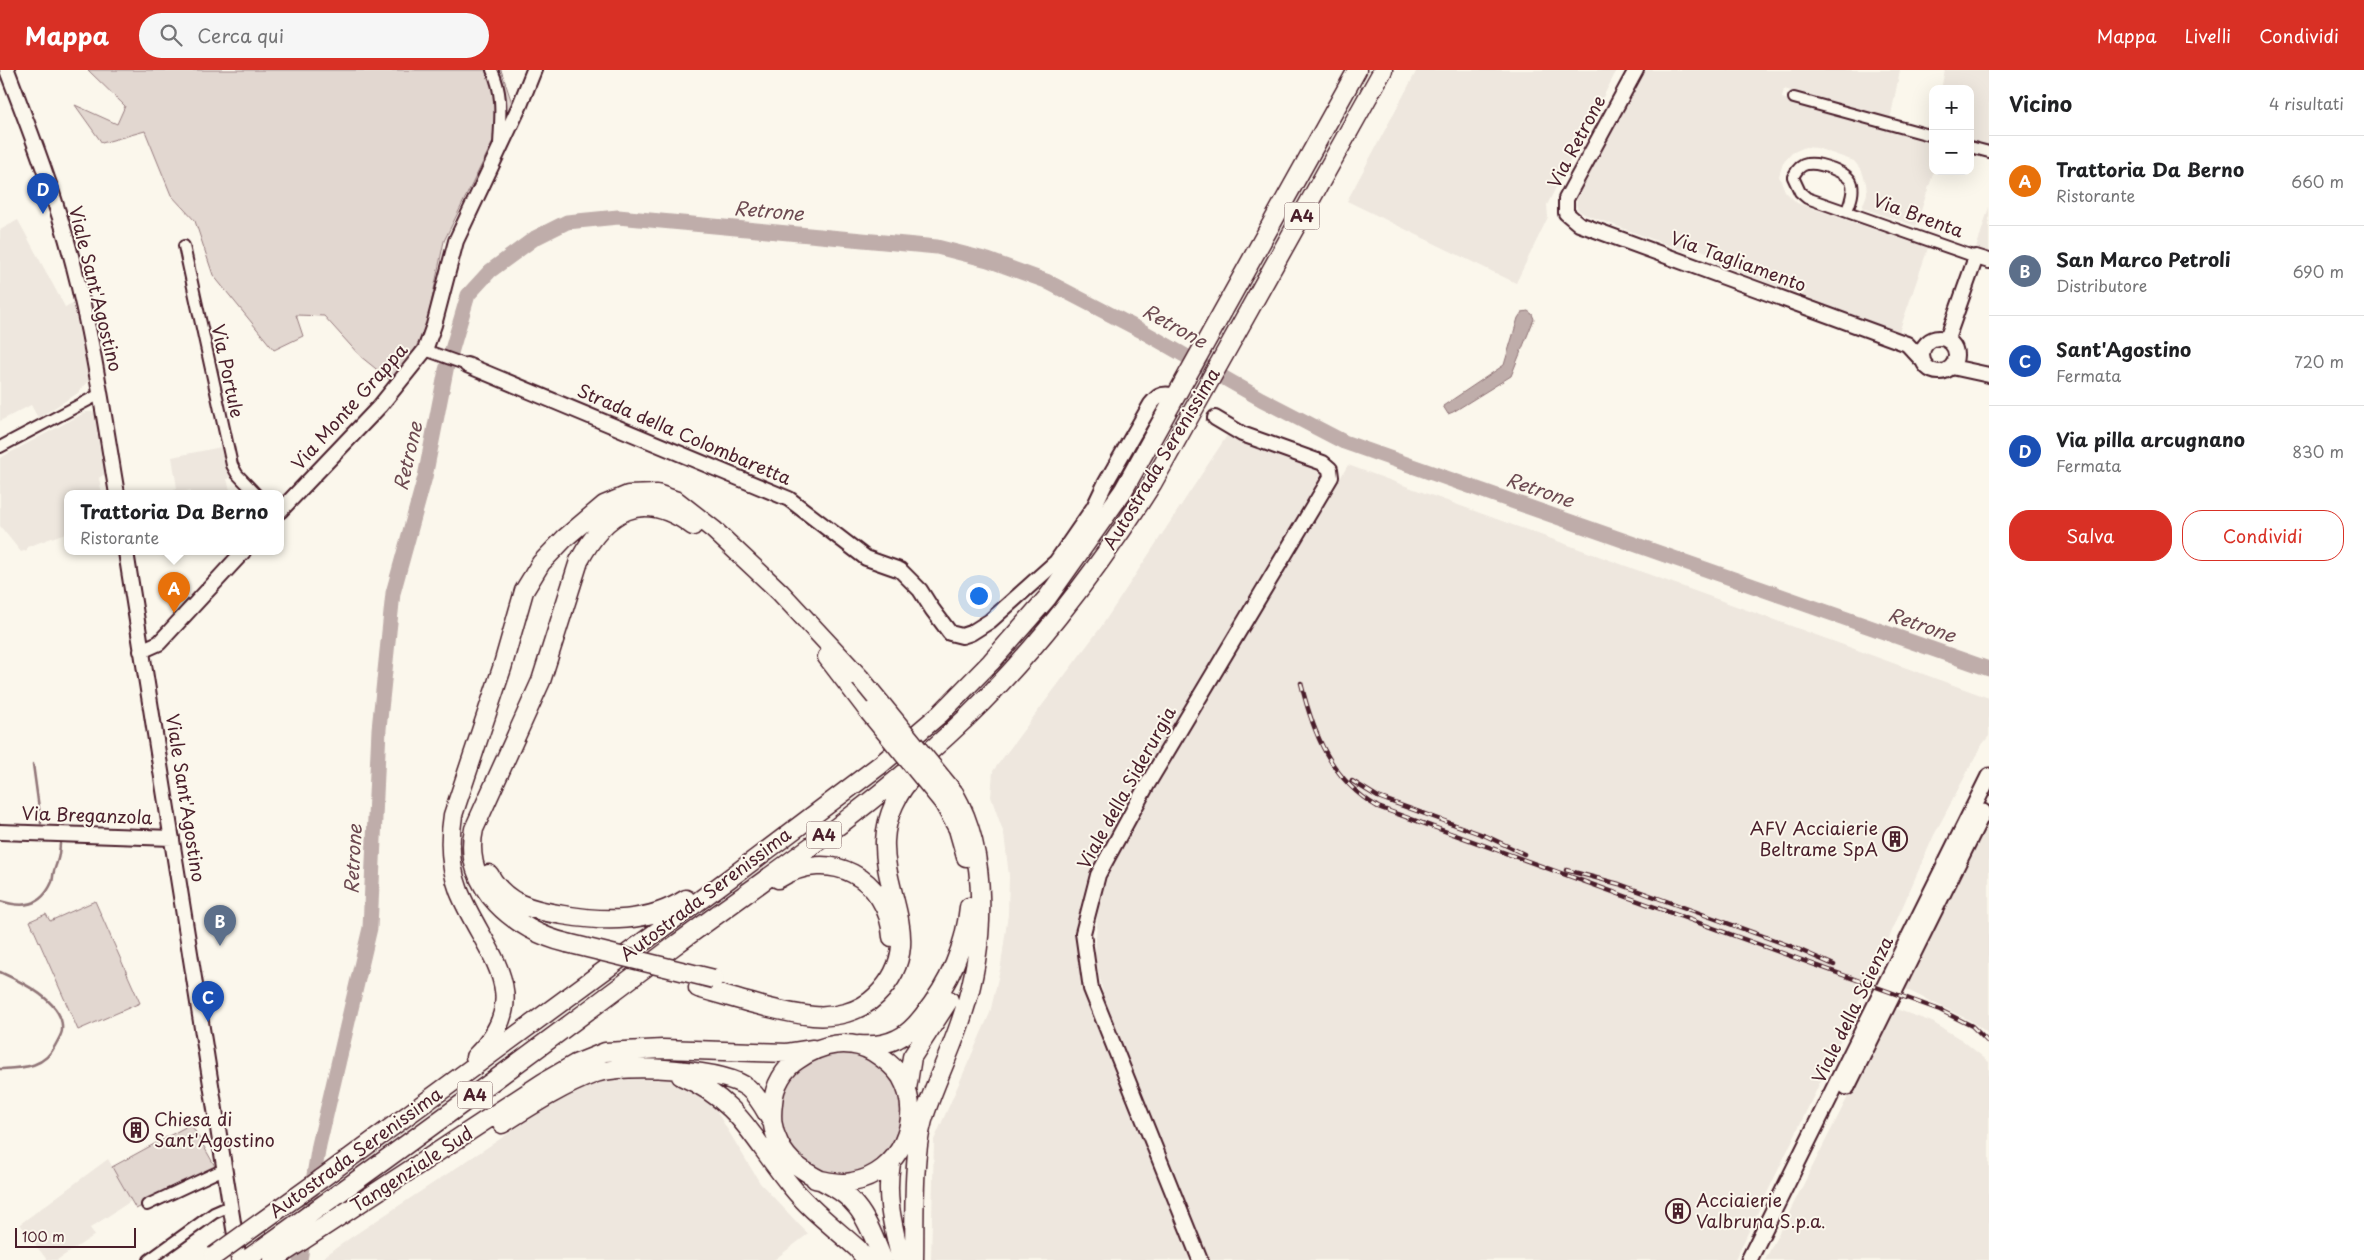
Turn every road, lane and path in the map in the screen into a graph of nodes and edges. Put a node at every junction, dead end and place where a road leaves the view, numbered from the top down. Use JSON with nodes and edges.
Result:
{"nodes":[{"id":1,"x":6,"y":70,"type":"edge"},
{"id":2,"x":492,"y":70,"type":"edge"},
{"id":3,"x":534,"y":70,"type":"edge"},
{"id":4,"x":1357,"y":70,"type":"edge"},
{"id":5,"x":1383,"y":70,"type":"edge"},
{"id":6,"x":1636,"y":70,"type":"edge"},
{"id":7,"x":1794,"y":98,"type":"dead end"},
{"id":8,"x":1929,"y":135,"type":"edge"},
{"id":9,"x":1974,"y":148,"type":"edge"},
{"id":10,"x":1989,"y":152,"type":"edge"},
{"id":11,"x":498,"y":153,"type":"junction"},
{"id":12,"x":1566,"y":205,"type":"joint"},
{"id":13,"x":1847,"y":211,"type":"junction"},
{"id":14,"x":184,"y":246,"type":"dead end"},
{"id":15,"x":1982,"y":259,"type":"edge"},
{"id":16,"x":1941,"y":339,"type":"junction"},
{"id":17,"x":1907,"y":344,"type":"junction"},
{"id":18,"x":431,"y":352,"type":"junction"},
{"id":19,"x":1921,"y":359,"type":"junction"},
{"id":20,"x":1954,"y":362,"type":"junction"},
{"id":21,"x":467,"y":364,"type":"joint"},
{"id":22,"x":1984,"y":373,"type":"edge"},
{"id":23,"x":102,"y":393,"type":"junction"},
{"id":24,"x":1171,"y":395,"type":"dead end"},
{"id":25,"x":1215,"y":418,"type":"tunnel mouth"},
{"id":26,"x":0,"y":447,"type":"edge"},
{"id":27,"x":116,"y":490,"type":"edge"},
{"id":28,"x":252,"y":490,"type":"edge"},
{"id":29,"x":284,"y":507,"type":"edge"},
{"id":30,"x":126,"y":555,"type":"edge"},
{"id":31,"x":240,"y":555,"type":"edge"},
{"id":32,"x":1058,"y":619,"type":"junction"},
{"id":33,"x":141,"y":651,"type":"junction"},
{"id":34,"x":866,"y":775,"type":"junction"},
{"id":35,"x":1989,"y":776,"type":"edge"},
{"id":36,"x":494,"y":784,"type":"junction"},
{"id":37,"x":458,"y":796,"type":"junction"},
{"id":38,"x":949,"y":798,"type":"junction"},
{"id":39,"x":1989,"y":800,"type":"edge"},
{"id":40,"x":0,"y":832,"type":"edge"},
{"id":41,"x":172,"y":838,"type":"junction"},
{"id":42,"x":979,"y":916,"type":"junction"},
{"id":43,"x":562,"y":948,"type":"junction"},
{"id":44,"x":567,"y":1027,"type":"junction"},
{"id":45,"x":856,"y":1045,"type":"junction"},
{"id":46,"x":813,"y":1050,"type":"junction"},
{"id":47,"x":662,"y":1068,"type":"junction"},
{"id":48,"x":907,"y":1089,"type":"junction"},
{"id":49,"x":772,"y":1122,"type":"junction"},
{"id":50,"x":891,"y":1163,"type":"junction"},
{"id":51,"x":224,"y":1169,"type":"junction"},
{"id":52,"x":321,"y":1179,"type":"junction"},
{"id":53,"x":815,"y":1179,"type":"junction"},
{"id":54,"x":401,"y":1184,"type":"junction"},
{"id":55,"x":147,"y":1205,"type":"dead end"},
{"id":56,"x":230,"y":1206,"type":"junction"},
{"id":57,"x":211,"y":1258,"type":"edge"},
{"id":58,"x":149,"y":1260,"type":"edge"},
{"id":59,"x":239,"y":1260,"type":"edge"},
{"id":60,"x":246,"y":1260,"type":"edge"},
{"id":61,"x":273,"y":1260,"type":"edge"},
{"id":62,"x":293,"y":1260,"type":"edge"},
{"id":63,"x":866,"y":1260,"type":"edge"},
{"id":64,"x":883,"y":1260,"type":"edge"},
{"id":65,"x":901,"y":1260,"type":"edge"},
{"id":66,"x":914,"y":1260,"type":"edge"},
{"id":67,"x":1200,"y":1260,"type":"edge"},
{"id":68,"x":1749,"y":1260,"type":"edge"},
{"id":69,"x":1758,"y":1260,"type":"edge"}],
"edges":[{"from":1,"to":23,"type":"street","name":"Viale Sant'Agostino"},
{"from":2,"to":11,"type":"street"},
{"from":3,"to":11,"type":"street","name":"Via Monte Grappa"},
{"from":4,"to":34,"type":"highway","name":"Autostrada Serenissima","number":"A4"},
{"from":5,"to":32,"type":"highway","name":"Autostrada Serenissima","number":"A4"},
{"from":6,"to":12,"type":"street","name":"Via Retrone"},
{"from":7,"to":8,"type":"street"},
{"from":9,"to":10,"type":"street"},
{"from":11,"to":18,"type":"street","name":"Via Monte Grappa"},
{"from":12,"to":17,"type":"street","name":"Via Tagliamento"},
{"from":13,"to":13,"type":"street","name":"Via Brenta"},
{"from":13,"to":15,"type":"street","name":"Via Brenta"},
{"from":14,"to":28,"type":"street","name":"Via Portule"},
{"from":15,"to":16,"type":"street","name":"Via Brenta"},
{"from":16,"to":17,"type":"street"},
{"from":16,"to":19,"type":"street"},
{"from":16,"to":20,"type":"street"},
{"from":17,"to":19,"type":"street","name":"Via Tagliamento"},
{"from":18,"to":21,"type":"street"},
{"from":18,"to":29,"type":"street","name":"Via Monte Grappa"},
{"from":19,"to":20,"type":"street","name":"Via Tagliamento"},
{"from":20,"to":22,"type":"street"},
{"from":21,"to":24,"type":"street","name":"Strada della Colombaretta"},
{"from":23,"to":26,"type":"street"},
{"from":23,"to":27,"type":"street","name":"Viale Sant'Agostino"},
{"from":25,"to":67,"type":"street","name":"Viale della Siderurgia"},
{"from":30,"to":33,"type":"street","name":"Viale Sant'Agostino"},
{"from":31,"to":33,"type":"street"},
{"from":32,"to":43,"type":"highway"},
{"from":32,"to":44,"type":"highway","name":"Autostrada Serenissima","number":"A4"},
{"from":33,"to":41,"type":"street","name":"Viale Sant'Agostino"},
{"from":34,"to":36,"type":"highway"},
{"from":34,"to":52,"type":"highway","name":"Autostrada Serenissima","number":"A4"},
{"from":35,"to":68,"type":"main road","name":"Viale della Scienza"},
{"from":36,"to":38,"type":"highway","bridge":true},
{"from":36,"to":43,"type":"highway"},
{"from":37,"to":38,"type":"highway","bridge":true},
{"from":37,"to":43,"type":"highway"},
{"from":37,"to":52,"type":"highway"},
{"from":38,"to":42,"type":"highway"},
{"from":38,"to":45,"type":"highway"},
{"from":39,"to":69,"type":"main road","name":"Viale della Scienza"},
{"from":40,"to":41,"type":"street","name":"Via Breganzola"},
{"from":41,"to":51,"type":"street","name":"Viale Sant'Agostino"},
{"from":42,"to":48,"type":"highway"},
{"from":42,"to":66,"type":"highway"},
{"from":43,"to":44,"type":"highway","bridge":true},
{"from":44,"to":60,"type":"highway","name":"Autostrada Serenissima","number":"A4"},
{"from":45,"to":46,"type":"highway"},
{"from":45,"to":48,"type":"highway"},
{"from":46,"to":49,"type":"highway"},
{"from":46,"to":54,"type":"highway","name":"Tangenziale Sud"},
{"from":47,"to":49,"type":"highway","name":"Tangenziale Sud"},
{"from":47,"to":54,"type":"highway","name":"Tangenziale Sud"},
{"from":47,"to":63,"type":"highway"},
{"from":48,"to":50,"type":"highway"},
{"from":49,"to":53,"type":"highway"},
{"from":50,"to":53,"type":"highway"},
{"from":50,"to":65,"type":"highway"},
{"from":51,"to":55,"type":"street"},
{"from":51,"to":56,"type":"street","name":"Viale Sant'Agostino"},
{"from":52,"to":57,"type":"highway","name":"Autostrada Serenissima","number":"A4","bridge":true},
{"from":53,"to":64,"type":"highway"},
{"from":54,"to":61,"type":"highway","name":"Tangenziale Sud"},
{"from":54,"to":62,"type":"highway","name":"Tangenziale Sud"},
{"from":56,"to":58,"type":"street"},
{"from":56,"to":59,"type":"street","name":"Viale Sant'Agostino"}]}
